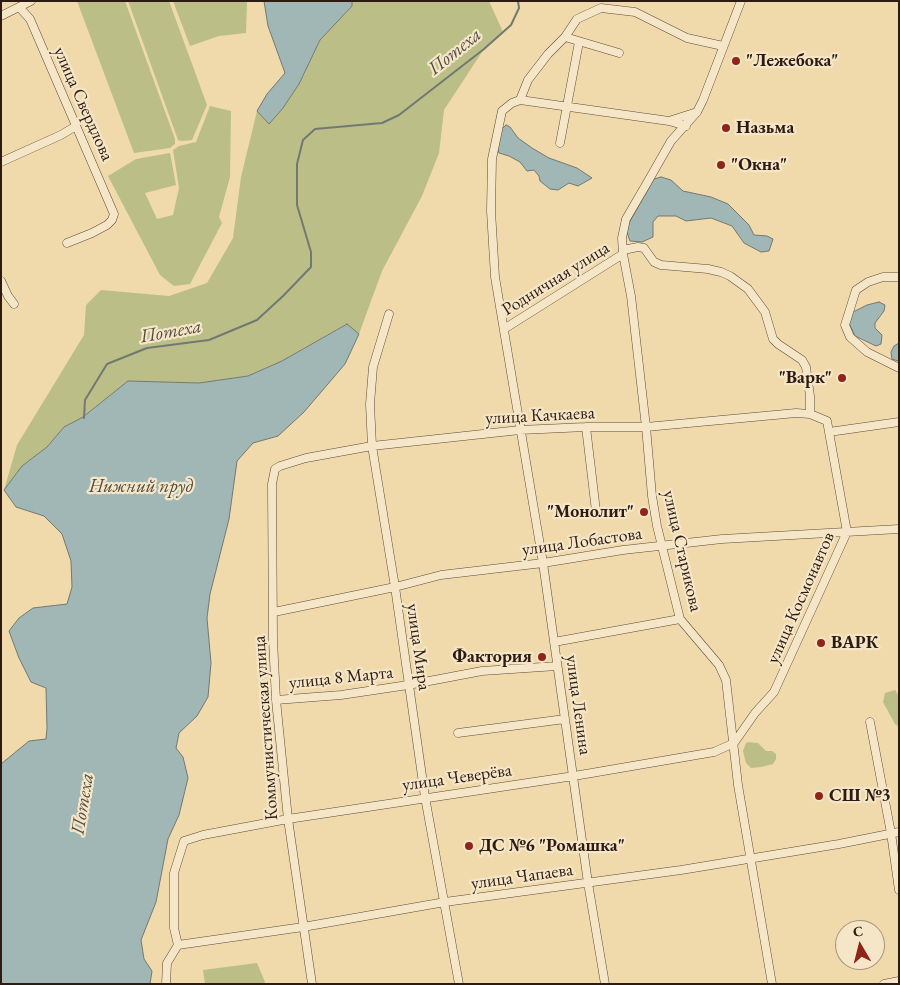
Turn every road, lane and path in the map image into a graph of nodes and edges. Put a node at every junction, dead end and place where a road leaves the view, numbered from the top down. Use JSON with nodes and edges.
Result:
{"nodes":[{"id":1,"x":741,"y":1,"type":"edge"},
{"id":2,"x":26,"y":4,"type":"edge"},
{"id":3,"x":1,"y":16,"type":"edge"},
{"id":4,"x":565,"y":37,"type":"junction"},
{"id":5,"x":579,"y":42,"type":"junction"},
{"id":6,"x":723,"y":46,"type":"junction"},
{"id":7,"x":619,"y":53,"type":"dead end"},
{"id":8,"x":520,"y":100,"type":"junction"},
{"id":9,"x":568,"y":107,"type":"junction"},
{"id":10,"x":697,"y":112,"type":"junction"},
{"id":11,"x":668,"y":121,"type":"junction"},
{"id":12,"x":76,"y":126,"type":"junction"},
{"id":13,"x":686,"y":126,"type":"junction"},
{"id":14,"x":560,"y":144,"type":"dead end"},
{"id":15,"x":1,"y":162,"type":"edge"},
{"id":16,"x":67,"y":243,"type":"dead end"},
{"id":17,"x":623,"y":252,"type":"junction"},
{"id":18,"x":899,"y":277,"type":"edge"},
{"id":19,"x":1,"y":281,"type":"edge"},
{"id":20,"x":14,"y":304,"type":"dead end"},
{"id":21,"x":389,"y":314,"type":"dead end"},
{"id":22,"x":504,"y":329,"type":"junction"},
{"id":23,"x":899,"y":368,"type":"edge"},
{"id":24,"x":810,"y":414,"type":"junction"},
{"id":25,"x":827,"y":422,"type":"joint"},
{"id":26,"x":899,"y":422,"type":"edge"},
{"id":27,"x":586,"y":427,"type":"junction"},
{"id":28,"x":646,"y":427,"type":"junction"},
{"id":29,"x":520,"y":430,"type":"junction"},
{"id":30,"x":829,"y":432,"type":"junction"},
{"id":31,"x":372,"y":446,"type":"junction"},
{"id":32,"x":275,"y":469,"type":"joint"},
{"id":33,"x":596,"y":512,"type":"dead end"},
{"id":34,"x":899,"y":529,"type":"edge"},
{"id":35,"x":847,"y":532,"type":"junction"},
{"id":36,"x":663,"y":547,"type":"junction"},
{"id":37,"x":543,"y":563,"type":"junction"},
{"id":38,"x":395,"y":587,"type":"junction"},
{"id":39,"x":274,"y":612,"type":"junction"},
{"id":40,"x":680,"y":619,"type":"junction"},
{"id":41,"x":554,"y":642,"type":"junction"},
{"id":42,"x":557,"y":666,"type":"junction"},
{"id":43,"x":408,"y":686,"type":"junction"},
{"id":44,"x":276,"y":700,"type":"junction"},
{"id":45,"x":565,"y":719,"type":"junction"},
{"id":46,"x":870,"y":722,"type":"dead end"},
{"id":47,"x":458,"y":733,"type":"dead end"},
{"id":48,"x":734,"y":743,"type":"junction"},
{"id":49,"x":574,"y":776,"type":"junction"},
{"id":50,"x":425,"y":797,"type":"junction"},
{"id":51,"x":288,"y":819,"type":"junction"},
{"id":52,"x":895,"y":832,"type":"edge"},
{"id":53,"x":750,"y":858,"type":"junction"},
{"id":54,"x":588,"y":883,"type":"junction"},
{"id":55,"x":899,"y":890,"type":"edge"},
{"id":56,"x":445,"y":902,"type":"junction"},
{"id":57,"x":303,"y":927,"type":"junction"},
{"id":58,"x":178,"y":945,"type":"junction"},
{"id":59,"x":899,"y":981,"type":"edge"},
{"id":60,"x":166,"y":984,"type":"edge"},
{"id":61,"x":312,"y":984,"type":"edge"},
{"id":62,"x":459,"y":984,"type":"edge"},
{"id":63,"x":605,"y":984,"type":"edge"},
{"id":64,"x":772,"y":984,"type":"edge"},
{"id":65,"x":884,"y":984,"type":"edge"}],
"edges":[{"from":1,"to":6,"type":"street","name":"улица Старикова"},
{"from":2,"to":3,"type":"street"},
{"from":2,"to":12,"type":"street","name":"улица Свердлова"},
{"from":4,"to":5,"type":"street"},
{"from":4,"to":6,"type":"street"},
{"from":4,"to":8,"type":"street"},
{"from":5,"to":7,"type":"street"},
{"from":5,"to":9,"type":"street"},
{"from":6,"to":10,"type":"street","name":"улица Старикова"},
{"from":8,"to":9,"type":"street"},
{"from":8,"to":22,"type":"street","name":"улица Ленина"},
{"from":9,"to":11,"type":"street"},
{"from":9,"to":14,"type":"street"},
{"from":10,"to":11,"type":"street"},
{"from":10,"to":13,"type":"street","name":"улица Старикова"},
{"from":11,"to":13,"type":"street"},
{"from":12,"to":15,"type":"street"},
{"from":12,"to":16,"type":"street","name":"улица Свердлова"},
{"from":13,"to":17,"type":"street","name":"улица Старикова"},
{"from":17,"to":22,"type":"street","name":"Родничная улица"},
{"from":17,"to":24,"type":"street"},
{"from":17,"to":28,"type":"street","name":"улица Старикова"},
{"from":18,"to":23,"type":"street"},
{"from":19,"to":20,"type":"street"},
{"from":21,"to":31,"type":"street","name":"улица Мира"},
{"from":22,"to":29,"type":"street","name":"улица Ленина"},
{"from":24,"to":25,"type":"street","name":"улица Качкаева"},
{"from":24,"to":28,"type":"street","name":"улица Качкаева"},
{"from":25,"to":30,"type":"street","name":"улица Космонавтов"},
{"from":26,"to":30,"type":"street"},
{"from":27,"to":28,"type":"street","name":"улица Качкаева"},
{"from":27,"to":29,"type":"street","name":"улица Качкаева"},
{"from":27,"to":33,"type":"street"},
{"from":28,"to":36,"type":"street","name":"улица Старикова"},
{"from":29,"to":31,"type":"street","name":"улица Качкаева"},
{"from":29,"to":37,"type":"street","name":"улица Ленина"},
{"from":30,"to":35,"type":"street","name":"улица Космонавтов"},
{"from":31,"to":32,"type":"street","name":"улица Качкаева"},
{"from":31,"to":38,"type":"street","name":"улица Мира"},
{"from":32,"to":39,"type":"street","name":"Коммунистическая улица"},
{"from":34,"to":35,"type":"street","name":"улица Лобастова"},
{"from":35,"to":36,"type":"street","name":"улица Лобастова"},
{"from":35,"to":48,"type":"street","name":"улица Космонавтов"},
{"from":36,"to":37,"type":"street","name":"улица Лобастова"},
{"from":36,"to":40,"type":"street","name":"улица Старикова"},
{"from":37,"to":38,"type":"street","name":"улица Лобастова"},
{"from":37,"to":41,"type":"street","name":"улица Ленина"},
{"from":38,"to":39,"type":"street","name":"улица Лобастова"},
{"from":38,"to":43,"type":"street","name":"улица Мира"},
{"from":39,"to":44,"type":"street","name":"Коммунистическая улица"},
{"from":40,"to":41,"type":"street"},
{"from":40,"to":48,"type":"street","name":"улица Старикова"},
{"from":41,"to":42,"type":"street","name":"улица Ленина"},
{"from":42,"to":43,"type":"street","name":"улица 8 Марта"},
{"from":42,"to":45,"type":"street","name":"улица Ленина"},
{"from":43,"to":44,"type":"street","name":"улица 8 Марта"},
{"from":43,"to":50,"type":"street","name":"улица Мира"},
{"from":44,"to":51,"type":"street","name":"Коммунистическая улица"},
{"from":45,"to":47,"type":"street"},
{"from":45,"to":49,"type":"street","name":"улица Ленина"},
{"from":46,"to":52,"type":"street"},
{"from":48,"to":49,"type":"street","name":"улица Чеверёва"},
{"from":48,"to":53,"type":"street","name":"улица Старикова"},
{"from":49,"to":50,"type":"street","name":"улица Чеверёва"},
{"from":49,"to":54,"type":"street","name":"улица Ленина"},
{"from":50,"to":51,"type":"street","name":"улица Чеверёва"},
{"from":50,"to":56,"type":"street","name":"улица Мира"},
{"from":51,"to":57,"type":"street","name":"Коммунистическая улица"},
{"from":51,"to":58,"type":"street","name":"улица Чеверёва"},
{"from":52,"to":53,"type":"street","name":"улица Чапаева"},
{"from":52,"to":55,"type":"street"},
{"from":53,"to":54,"type":"street","name":"улица Чапаева"},
{"from":53,"to":64,"type":"street","name":"улица Старикова"},
{"from":54,"to":56,"type":"street","name":"улица Чапаева"},
{"from":54,"to":63,"type":"street","name":"улица Ленина"},
{"from":56,"to":57,"type":"street","name":"улица Чапаева"},
{"from":56,"to":62,"type":"street","name":"улица Мира"},
{"from":57,"to":58,"type":"street","name":"улица Чапаева"},
{"from":57,"to":61,"type":"street","name":"Коммунистическая улица"},
{"from":58,"to":60,"type":"street"},
{"from":59,"to":65,"type":"street"}]}
